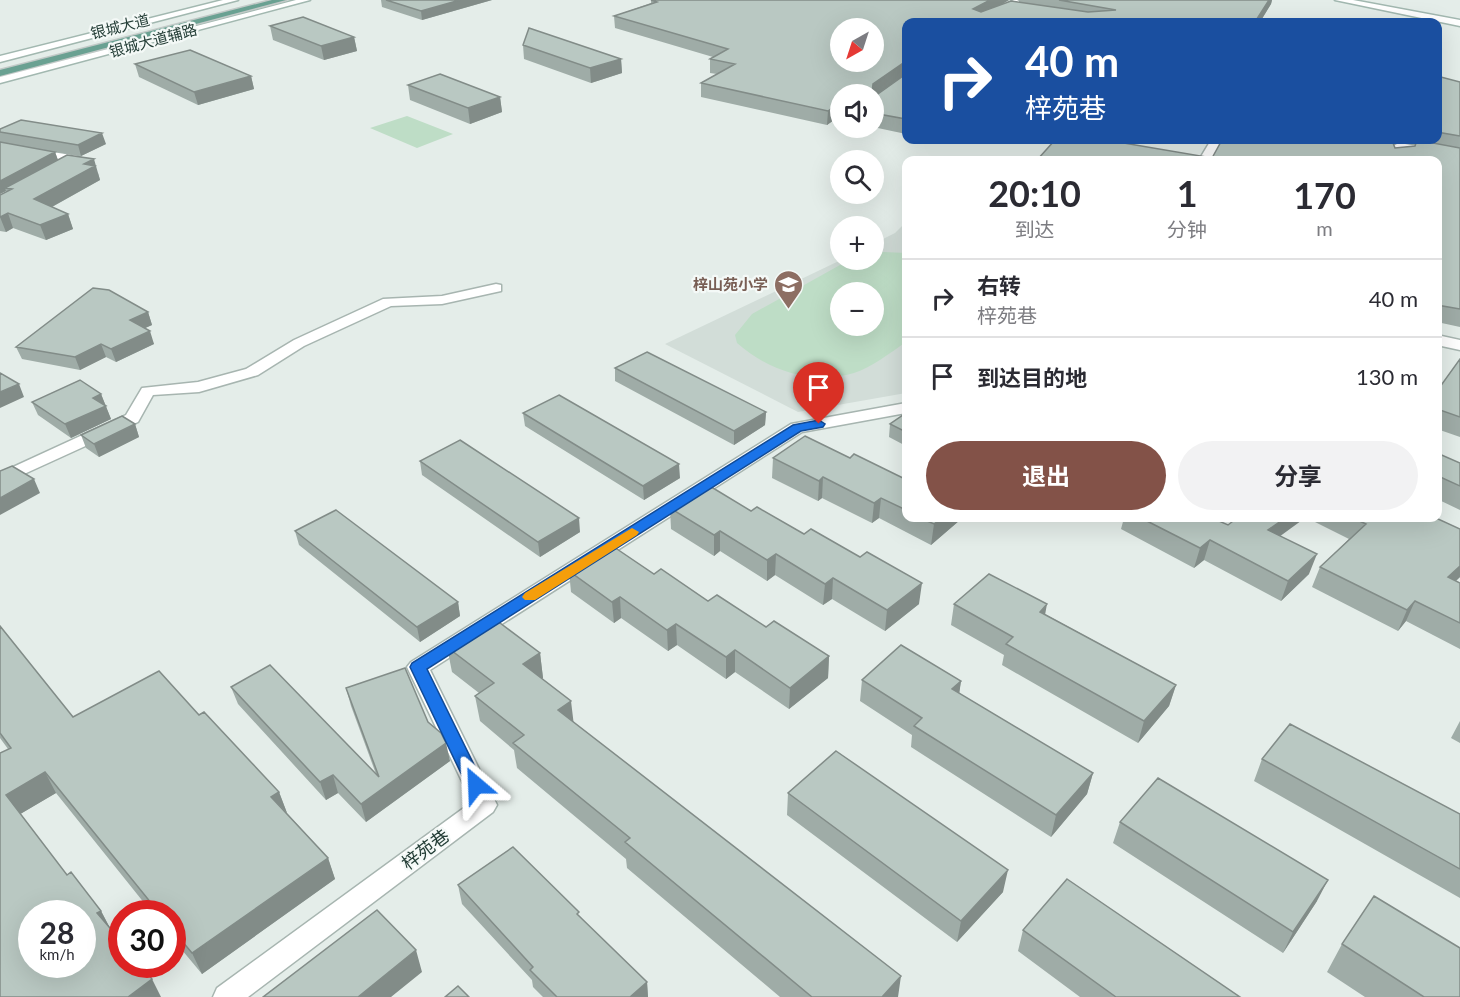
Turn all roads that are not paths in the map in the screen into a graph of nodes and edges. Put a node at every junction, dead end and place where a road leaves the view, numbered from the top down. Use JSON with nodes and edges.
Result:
{"nodes":[{"id":1,"x":234,"y":0,"type":"edge"},
{"id":2,"x":259,"y":0,"type":"edge"},
{"id":3,"x":282,"y":0,"type":"edge"},
{"id":4,"x":306,"y":0,"type":"edge"},
{"id":5,"x":1021,"y":0,"type":"edge"},
{"id":6,"x":1339,"y":0,"type":"edge"},
{"id":7,"x":1371,"y":0,"type":"edge"},
{"id":8,"x":1004,"y":8,"type":"junction"},
{"id":9,"x":1027,"y":11,"type":"edge"},
{"id":10,"x":1460,"y":17,"type":"edge"},
{"id":11,"x":986,"y":18,"type":"edge"},
{"id":12,"x":1434,"y":18,"type":"edge"},
{"id":13,"x":1442,"y":20,"type":"edge"},
{"id":14,"x":1460,"y":23,"type":"edge"},
{"id":15,"x":0,"y":59,"type":"edge"},
{"id":16,"x":0,"y":66,"type":"edge"},
{"id":17,"x":0,"y":73,"type":"edge"},
{"id":18,"x":0,"y":80,"type":"edge"},
{"id":19,"x":0,"y":147,"type":"edge"},
{"id":20,"x":1397,"y":156,"type":"edge"},
{"id":21,"x":1460,"y":157,"type":"edge"},
{"id":22,"x":57,"y":170,"type":"edge"},
{"id":23,"x":496,"y":288,"type":"dead end"},
{"id":24,"x":1442,"y":341,"type":"edge"},
{"id":25,"x":1460,"y":345,"type":"edge"},
{"id":26,"x":902,"y":409,"type":"edge"},
{"id":27,"x":0,"y":480,"type":"edge"},
{"id":28,"x":227,"y":997,"type":"edge"}],
"edges":[{"from":1,"to":15,"type":"street","name":"银城大道辅路"},
{"from":2,"to":16,"type":"main road","name":"银城大道"},
{"from":3,"to":17,"type":"main road","name":"银城大道"},
{"from":4,"to":18,"type":"street","name":"银城大道辅路"},
{"from":5,"to":8,"type":"street"},
{"from":6,"to":12,"type":"street"},
{"from":7,"to":10,"type":"street"},
{"from":8,"to":9,"type":"street"},
{"from":8,"to":11,"type":"street"},
{"from":13,"to":14,"type":"street"},
{"from":19,"to":22,"type":"street"},
{"from":20,"to":21,"type":"street"},
{"from":23,"to":27,"type":"street"},
{"from":24,"to":25,"type":"street"},
{"from":26,"to":28,"type":"street","name":"梓苑巷"}]}
